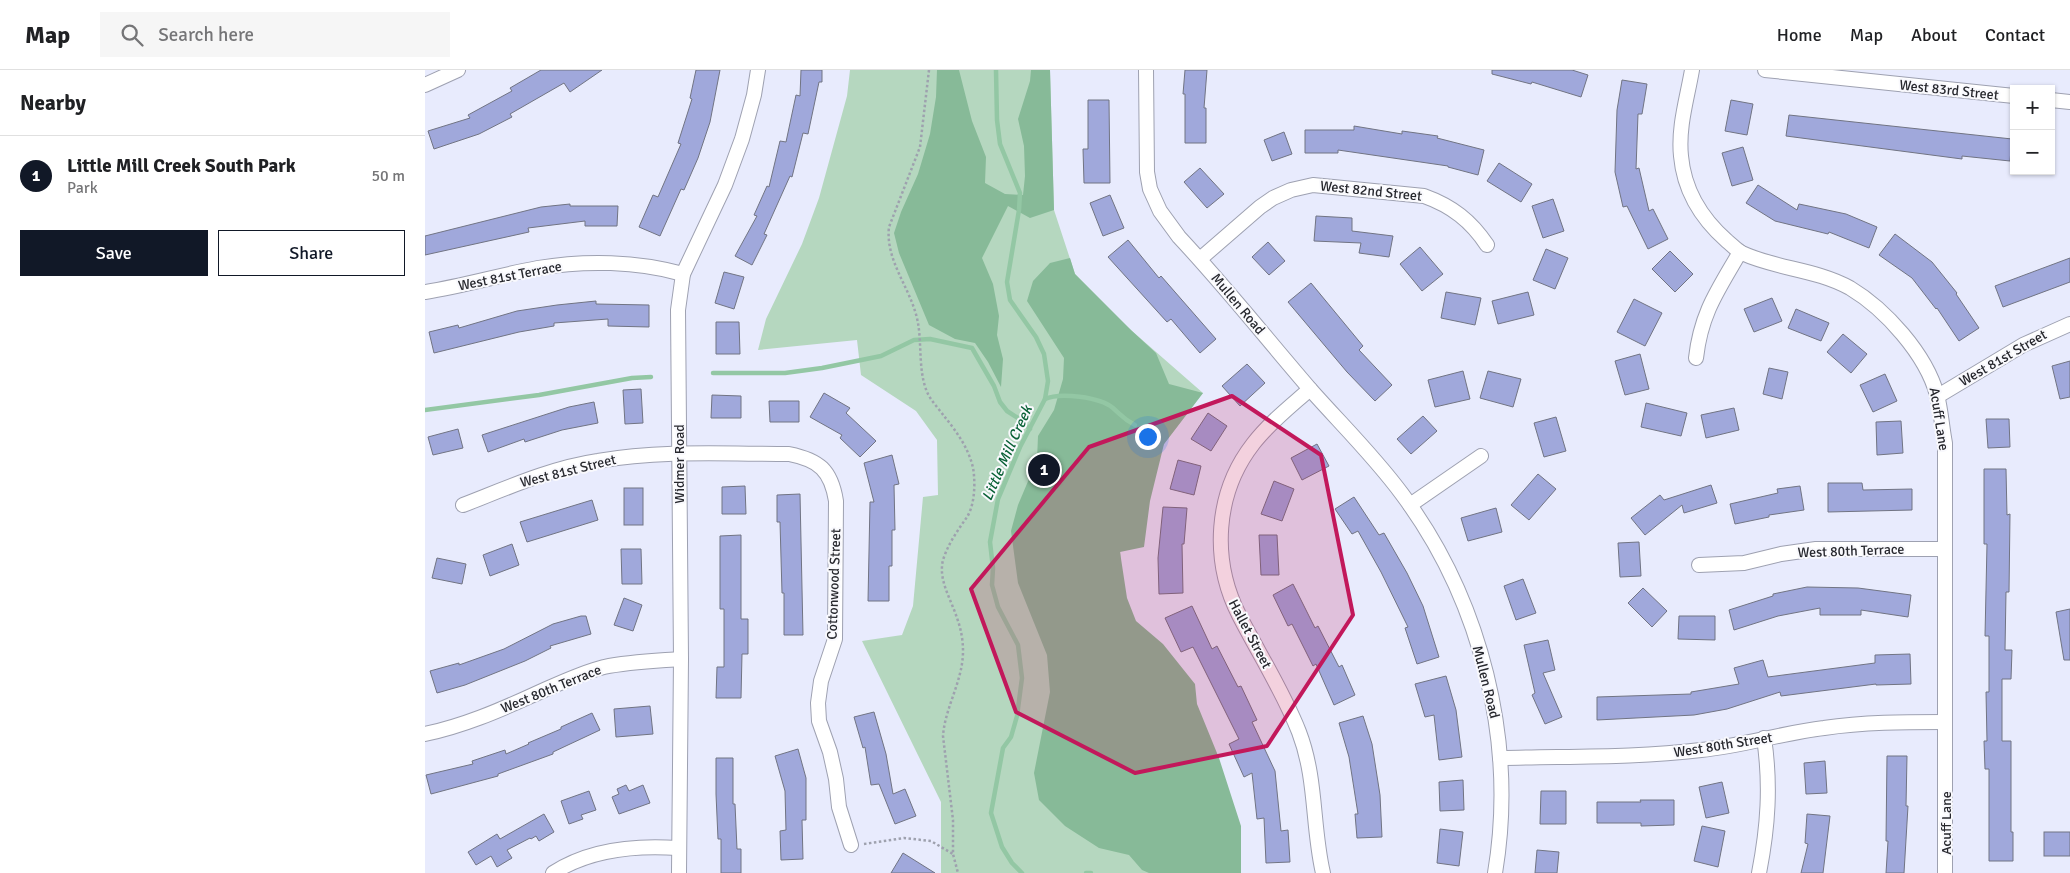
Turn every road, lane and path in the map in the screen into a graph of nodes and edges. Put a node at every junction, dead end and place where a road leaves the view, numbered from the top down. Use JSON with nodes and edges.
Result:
{"nodes":[{"id":1,"x":458,"y":70,"type":"edge"},
{"id":2,"x":758,"y":70,"type":"edge"},
{"id":3,"x":929,"y":70,"type":"edge"},
{"id":4,"x":1146,"y":70,"type":"edge"},
{"id":5,"x":1692,"y":70,"type":"edge"},
{"id":6,"x":1765,"y":70,"type":"edge"},
{"id":7,"x":425,"y":85,"type":"edge"},
{"id":8,"x":2010,"y":96,"type":"edge"},
{"id":9,"x":2055,"y":100,"type":"edge"},
{"id":10,"x":2070,"y":102,"type":"edge"},
{"id":11,"x":1487,"y":245,"type":"dead end"},
{"id":12,"x":1740,"y":252,"type":"junction"},
{"id":13,"x":1200,"y":259,"type":"junction"},
{"id":14,"x":683,"y":274,"type":"junction"},
{"id":15,"x":425,"y":292,"type":"edge"},
{"id":16,"x":2070,"y":324,"type":"edge"},
{"id":17,"x":1696,"y":358,"type":"dead end"},
{"id":18,"x":1310,"y":389,"type":"junction"},
{"id":19,"x":1938,"y":396,"type":"junction"},
{"id":20,"x":679,"y":454,"type":"junction"},
{"id":21,"x":1481,"y":456,"type":"dead end"},
{"id":22,"x":823,"y":468,"type":"joint"},
{"id":23,"x":463,"y":505,"type":"dead end"},
{"id":24,"x":1410,"y":505,"type":"junction"},
{"id":25,"x":1945,"y":549,"type":"junction"},
{"id":26,"x":1699,"y":565,"type":"dead end"},
{"id":27,"x":681,"y":659,"type":"junction"},
{"id":28,"x":1945,"y":722,"type":"junction"},
{"id":29,"x":425,"y":734,"type":"edge"},
{"id":30,"x":1763,"y":738,"type":"junction"},
{"id":31,"x":1500,"y":758,"type":"junction"},
{"id":32,"x":851,"y":846,"type":"joint"},
{"id":33,"x":678,"y":848,"type":"junction"},
{"id":34,"x":953,"y":854,"type":"junction"},
{"id":35,"x":553,"y":873,"type":"edge"},
{"id":36,"x":679,"y":873,"type":"edge"},
{"id":37,"x":957,"y":873,"type":"edge"},
{"id":38,"x":1323,"y":873,"type":"edge"},
{"id":39,"x":1495,"y":873,"type":"edge"},
{"id":40,"x":1759,"y":873,"type":"edge"},
{"id":41,"x":1945,"y":873,"type":"edge"}],
"edges":[{"from":1,"to":7,"type":"street"},
{"from":2,"to":14,"type":"street","name":"Widmer Road"},
{"from":3,"to":34,"type":"path"},
{"from":4,"to":13,"type":"street","name":"Mullen Road"},
{"from":5,"to":12,"type":"street","name":"Acuff Lane"},
{"from":6,"to":8,"type":"street","name":"West 83rd Street"},
{"from":9,"to":10,"type":"street"},
{"from":11,"to":13,"type":"street","name":"West 82nd Street"},
{"from":12,"to":17,"type":"street"},
{"from":12,"to":19,"type":"street","name":"Acuff Lane"},
{"from":13,"to":18,"type":"street","name":"Mullen Road"},
{"from":14,"to":15,"type":"street","name":"West 81st Terrace"},
{"from":14,"to":20,"type":"street","name":"Widmer Road"},
{"from":16,"to":19,"type":"street","name":"West 81st Street"},
{"from":18,"to":24,"type":"street","name":"Mullen Road"},
{"from":18,"to":38,"type":"street","name":"Hallet Street"},
{"from":19,"to":25,"type":"street","name":"Acuff Lane"},
{"from":20,"to":22,"type":"street","name":"West 81st Street"},
{"from":20,"to":23,"type":"street","name":"West 81st Street"},
{"from":20,"to":27,"type":"street","name":"Widmer Road"},
{"from":21,"to":24,"type":"street"},
{"from":22,"to":32,"type":"street","name":"Cottonwood Street"},
{"from":24,"to":31,"type":"street","name":"Mullen Road"},
{"from":25,"to":26,"type":"street","name":"West 80th Terrace"},
{"from":25,"to":28,"type":"street","name":"Acuff Lane"},
{"from":27,"to":29,"type":"street","name":"West 80th Terrace"},
{"from":27,"to":33,"type":"street","name":"Widmer Road"},
{"from":28,"to":30,"type":"street","name":"West 80th Street"},
{"from":28,"to":41,"type":"street","name":"Acuff Lane"},
{"from":30,"to":31,"type":"street","name":"West 80th Street"},
{"from":30,"to":40,"type":"street"},
{"from":31,"to":39,"type":"street","name":"Mullen Road"},
{"from":32,"to":34,"type":"path"},
{"from":33,"to":35,"type":"street"},
{"from":33,"to":36,"type":"street","name":"Widmer Road"},
{"from":34,"to":37,"type":"path"}]}
